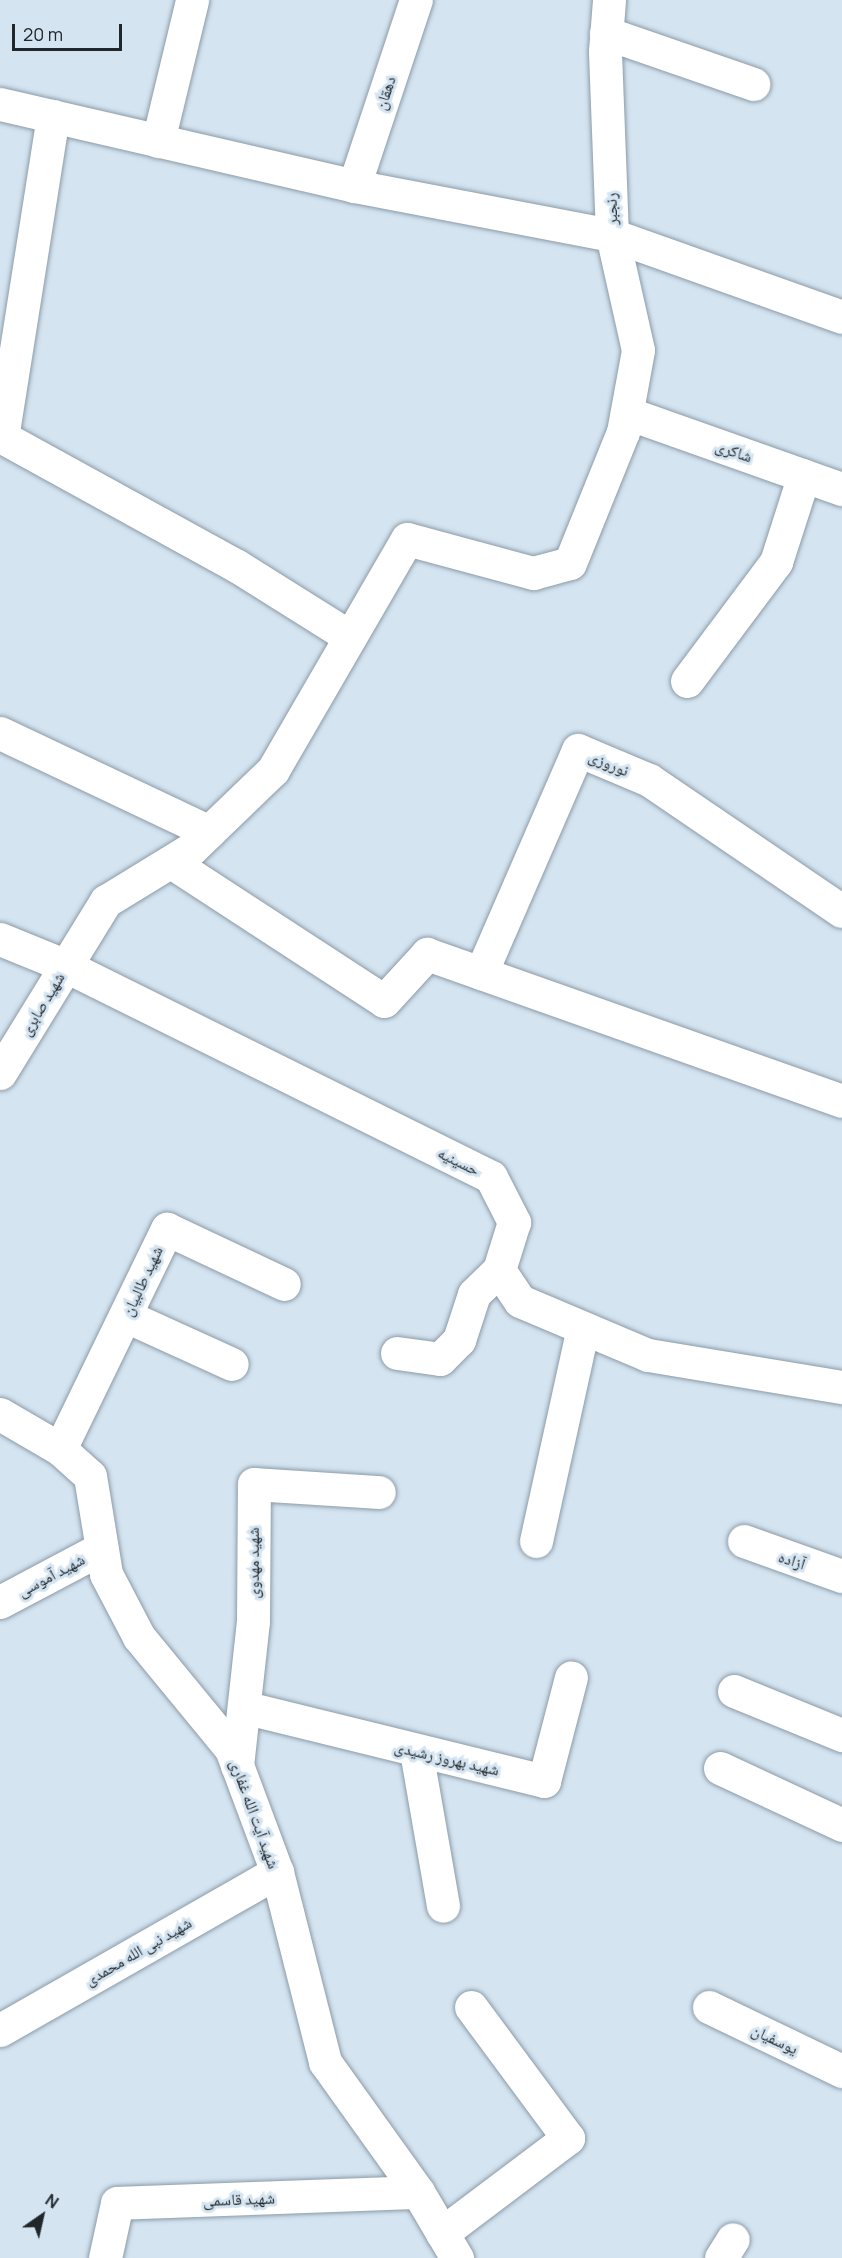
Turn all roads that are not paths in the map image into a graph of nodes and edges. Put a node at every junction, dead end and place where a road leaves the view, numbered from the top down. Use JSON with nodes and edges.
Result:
{"nodes":[{"id":1,"x":192,"y":0,"type":"edge"},
{"id":2,"x":416,"y":0,"type":"edge"},
{"id":3,"x":609,"y":0,"type":"edge"},
{"id":4,"x":606,"y":33,"type":"junction"},
{"id":5,"x":753,"y":84,"type":"dead end"},
{"id":6,"x":0,"y":104,"type":"edge"},
{"id":7,"x":53,"y":116,"type":"junction"},
{"id":8,"x":158,"y":141,"type":"junction"},
{"id":9,"x":354,"y":186,"type":"junction"},
{"id":10,"x":612,"y":235,"type":"junction"},
{"id":11,"x":842,"y":317,"type":"edge"},
{"id":12,"x":627,"y":413,"type":"junction"},
{"id":13,"x":804,"y":475,"type":"junction"},
{"id":14,"x":842,"y":489,"type":"edge"},
{"id":15,"x":350,"y":637,"type":"junction"},
{"id":16,"x":687,"y":681,"type":"dead end"},
{"id":17,"x":0,"y":733,"type":"edge"},
{"id":18,"x":209,"y":832,"type":"junction"},
{"id":19,"x":171,"y":862,"type":"junction"},
{"id":20,"x":842,"y":911,"type":"edge"},
{"id":21,"x":0,"y":939,"type":"edge"},
{"id":22,"x":66,"y":966,"type":"junction"},
{"id":23,"x":481,"y":973,"type":"junction"},
{"id":24,"x":0,"y":1073,"type":"edge"},
{"id":25,"x":842,"y":1101,"type":"edge"},
{"id":26,"x":499,"y":1270,"type":"junction"},
{"id":27,"x":284,"y":1284,"type":"dead end"},
{"id":28,"x":126,"y":1316,"type":"junction"},
{"id":29,"x":583,"y":1328,"type":"junction"},
{"id":30,"x":397,"y":1353,"type":"dead end"},
{"id":31,"x":232,"y":1364,"type":"dead end"},
{"id":32,"x":842,"y":1388,"type":"edge"},
{"id":33,"x":0,"y":1414,"type":"edge"},
{"id":34,"x":60,"y":1449,"type":"junction"},
{"id":35,"x":379,"y":1492,"type":"dead end"},
{"id":36,"x":744,"y":1540,"type":"dead end"},
{"id":37,"x":536,"y":1541,"type":"dead end"},
{"id":38,"x":102,"y":1548,"type":"junction"},
{"id":39,"x":842,"y":1576,"type":"edge"},
{"id":40,"x":0,"y":1602,"type":"edge"},
{"id":41,"x":571,"y":1677,"type":"dead end"},
{"id":42,"x":734,"y":1691,"type":"dead end"},
{"id":43,"x":247,"y":1708,"type":"junction"},
{"id":44,"x":842,"y":1735,"type":"edge"},
{"id":45,"x":416,"y":1751,"type":"junction"},
{"id":46,"x":237,"y":1766,"type":"junction"},
{"id":47,"x":720,"y":1768,"type":"dead end"},
{"id":48,"x":842,"y":1825,"type":"edge"},
{"id":49,"x":277,"y":1872,"type":"junction"},
{"id":50,"x":443,"y":1906,"type":"dead end"},
{"id":51,"x":471,"y":2007,"type":"dead end"},
{"id":52,"x":709,"y":2007,"type":"dead end"},
{"id":53,"x":0,"y":2030,"type":"edge"},
{"id":54,"x":842,"y":2071,"type":"edge"},
{"id":55,"x":418,"y":2192,"type":"junction"},
{"id":56,"x":449,"y":2245,"type":"edge"},
{"id":57,"x":105,"y":2258,"type":"edge"}],
"edges":[{"from":1,"to":8,"type":"street"},
{"from":2,"to":9,"type":"street","name":"دهقان"},
{"from":3,"to":4,"type":"street","name":"رنجبر"},
{"from":4,"to":5,"type":"street"},
{"from":4,"to":10,"type":"street","name":"رنجبر"},
{"from":6,"to":7,"type":"street"},
{"from":7,"to":8,"type":"street"},
{"from":7,"to":15,"type":"street"},
{"from":8,"to":9,"type":"street"},
{"from":9,"to":10,"type":"street"},
{"from":10,"to":11,"type":"street"},
{"from":10,"to":12,"type":"street","name":"رنجبر"},
{"from":12,"to":13,"type":"street","name":"شاکری"},
{"from":12,"to":15,"type":"street","name":"رنجبر"},
{"from":13,"to":14,"type":"street","name":"شاکری"},
{"from":13,"to":16,"type":"street"},
{"from":15,"to":18,"type":"street","name":"شهید صابری"},
{"from":17,"to":18,"type":"street"},
{"from":18,"to":19,"type":"street","name":"شهید صابری"},
{"from":19,"to":22,"type":"street","name":"شهید صابری"},
{"from":19,"to":23,"type":"street"},
{"from":20,"to":23,"type":"street","name":"نوروزی"},
{"from":21,"to":22,"type":"street","name":"حسینیه"},
{"from":22,"to":24,"type":"street","name":"شهید صابری"},
{"from":22,"to":26,"type":"street","name":"حسینیه"},
{"from":23,"to":25,"type":"street"},
{"from":26,"to":29,"type":"street"},
{"from":26,"to":30,"type":"street"},
{"from":27,"to":28,"type":"street","name":"شهید طالبیان"},
{"from":28,"to":31,"type":"street"},
{"from":28,"to":34,"type":"street","name":"شهید طالبیان"},
{"from":29,"to":32,"type":"street"},
{"from":29,"to":37,"type":"street"},
{"from":33,"to":34,"type":"street","name":"شهید آیت الله غفاری"},
{"from":34,"to":38,"type":"street","name":"شهید آیت الله غفاری"},
{"from":35,"to":43,"type":"street","name":"شهید مهدوی"},
{"from":36,"to":39,"type":"street","name":"آزاده"},
{"from":38,"to":40,"type":"street","name":"شهید آموسی"},
{"from":38,"to":46,"type":"street","name":"شهید آیت الله غفاری"},
{"from":41,"to":45,"type":"street","name":"شهید بهروز رشیدی"},
{"from":42,"to":44,"type":"street"},
{"from":43,"to":45,"type":"street","name":"شهید بهروز رشیدی"},
{"from":43,"to":46,"type":"street","name":"شهید مهدوی"},
{"from":45,"to":50,"type":"street"},
{"from":46,"to":49,"type":"street","name":"شهید آیت الله غفاری"},
{"from":47,"to":48,"type":"street"},
{"from":49,"to":53,"type":"street","name":"شهید نبی الله محمدی"},
{"from":49,"to":55,"type":"street","name":"شهید آیت الله غفاری"},
{"from":51,"to":56,"type":"street"},
{"from":52,"to":54,"type":"street","name":"یوسفیان"},
{"from":55,"to":56,"type":"street","name":"شهید آیت الله غفاری"},
{"from":55,"to":57,"type":"street","name":"شهید قاسمی"}]}
